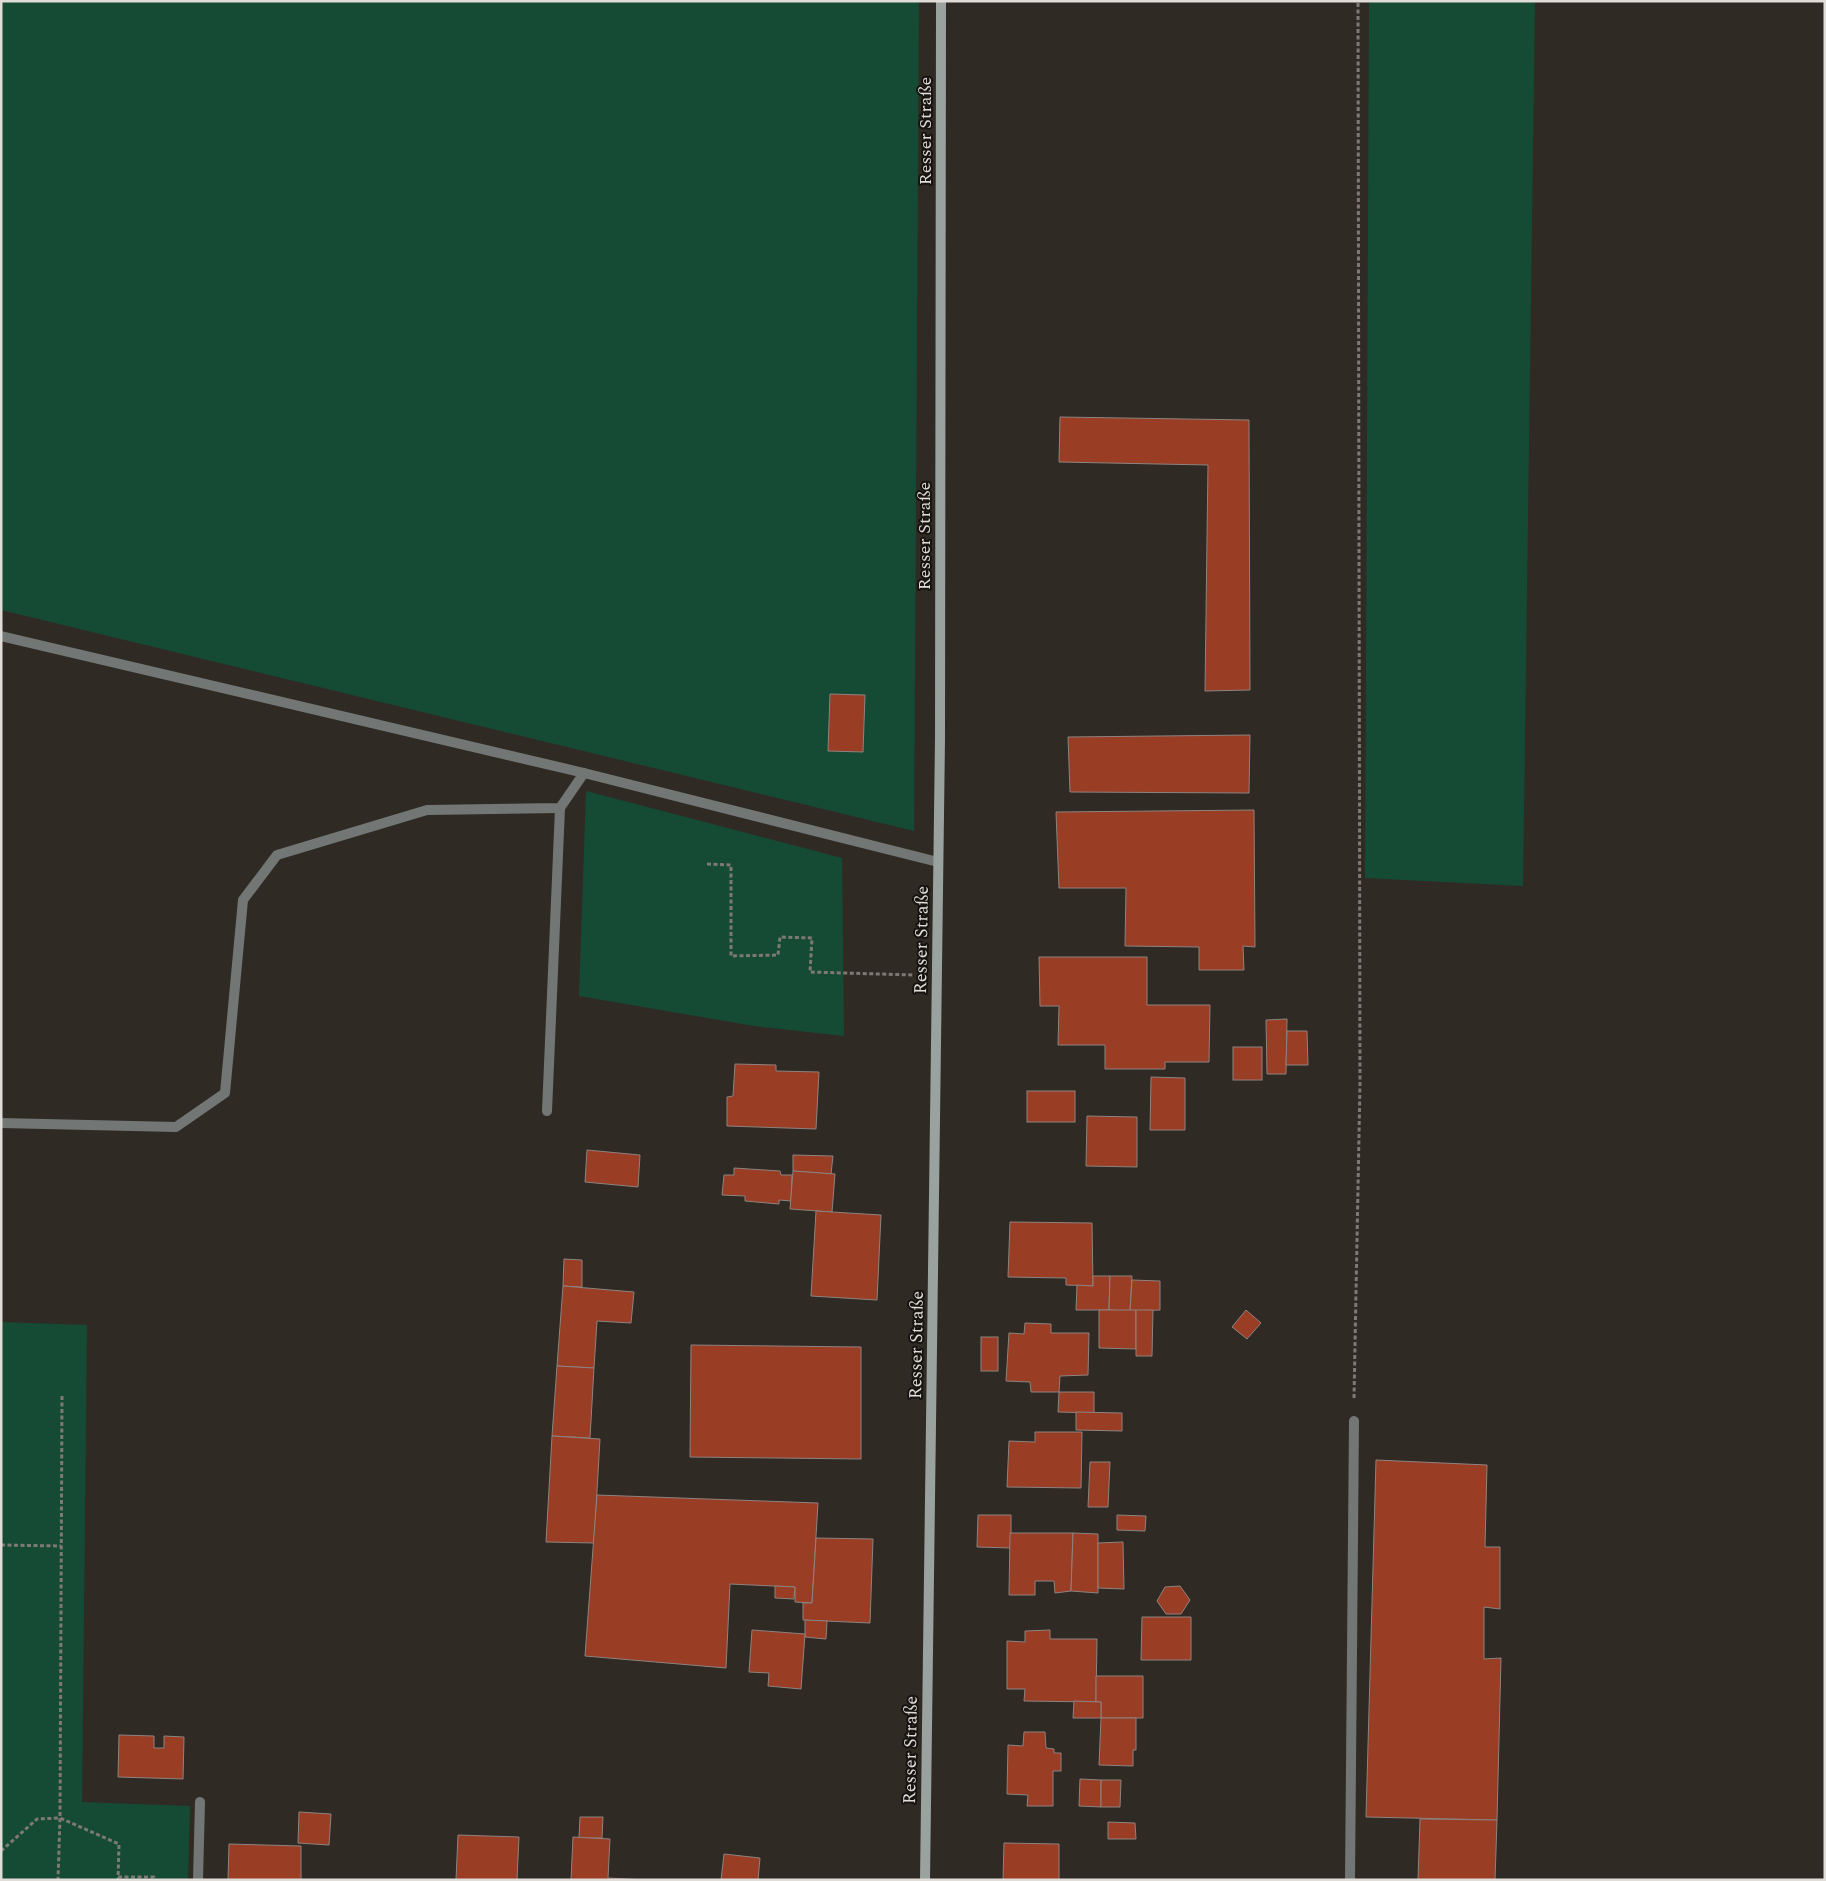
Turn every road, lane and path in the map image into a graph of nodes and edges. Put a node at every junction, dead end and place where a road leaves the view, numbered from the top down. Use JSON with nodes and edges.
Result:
{"nodes":[{"id":1,"x":941,"y":1,"type":"edge"},
{"id":2,"x":1358,"y":1,"type":"edge"},
{"id":3,"x":1,"y":636,"type":"edge"},
{"id":4,"x":584,"y":773,"type":"junction"},
{"id":5,"x":560,"y":808,"type":"junction"},
{"id":6,"x":938,"y":862,"type":"junction"},
{"id":7,"x":707,"y":864,"type":"dead end"},
{"id":8,"x":937,"y":975,"type":"junction"},
{"id":9,"x":547,"y":1112,"type":"dead end"},
{"id":10,"x":1,"y":1123,"type":"edge"},
{"id":11,"x":62,"y":1396,"type":"dead end"},
{"id":12,"x":1354,"y":1421,"type":"joint"},
{"id":13,"x":1,"y":1545,"type":"edge"},
{"id":14,"x":61,"y":1546,"type":"junction"},
{"id":15,"x":200,"y":1802,"type":"dead end"},
{"id":16,"x":60,"y":1818,"type":"junction"},
{"id":17,"x":1,"y":1851,"type":"edge"},
{"id":18,"x":118,"y":1878,"type":"edge"},
{"id":19,"x":58,"y":1880,"type":"edge"},
{"id":20,"x":154,"y":1880,"type":"edge"},
{"id":21,"x":198,"y":1880,"type":"edge"},
{"id":22,"x":925,"y":1880,"type":"edge"},
{"id":23,"x":1350,"y":1880,"type":"edge"}],
"edges":[{"from":1,"to":6,"type":"main road","name":"Resser Straße"},
{"from":2,"to":12,"type":"path"},
{"from":3,"to":4,"type":"lane"},
{"from":4,"to":5,"type":"lane"},
{"from":4,"to":6,"type":"lane"},
{"from":5,"to":9,"type":"lane"},
{"from":5,"to":10,"type":"lane"},
{"from":6,"to":8,"type":"main road","name":"Resser Straße"},
{"from":7,"to":8,"type":"path"},
{"from":8,"to":22,"type":"main road","name":"Resser Straße"},
{"from":11,"to":14,"type":"path"},
{"from":12,"to":23,"type":"lane"},
{"from":13,"to":14,"type":"path"},
{"from":14,"to":16,"type":"path"},
{"from":15,"to":21,"type":"lane"},
{"from":16,"to":17,"type":"path"},
{"from":16,"to":18,"type":"path"},
{"from":16,"to":19,"type":"path"},
{"from":18,"to":20,"type":"path"}]}
